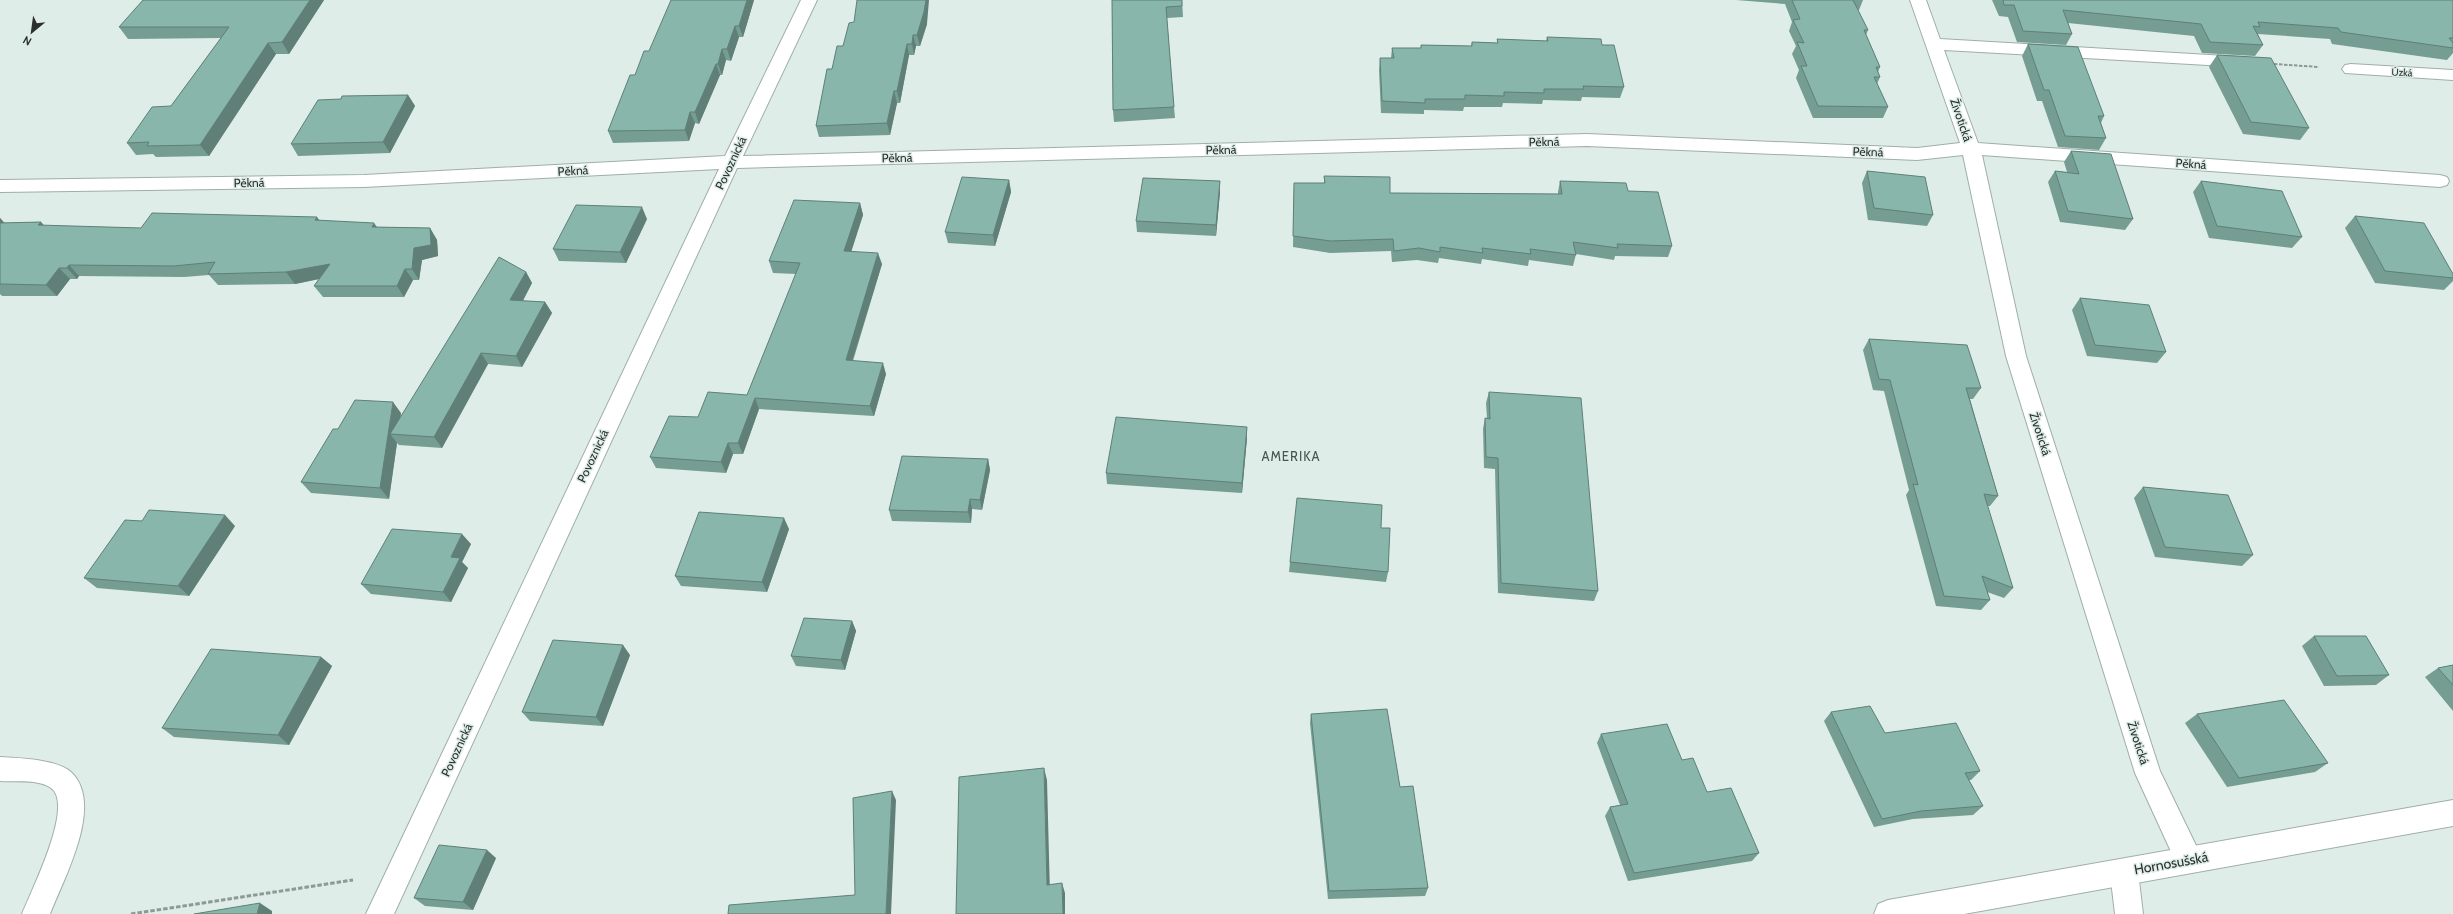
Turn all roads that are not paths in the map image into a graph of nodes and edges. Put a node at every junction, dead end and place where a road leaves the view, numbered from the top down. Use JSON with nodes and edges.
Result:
{"nodes":[{"id":1,"x":809,"y":0,"type":"edge"},
{"id":2,"x":1918,"y":0,"type":"edge"},
{"id":3,"x":1934,"y":44,"type":"junction"},
{"id":4,"x":2262,"y":63,"type":"edge"},
{"id":5,"x":2351,"y":68,"type":"road end"},
{"id":6,"x":2453,"y":75,"type":"edge"},
{"id":7,"x":1971,"y":148,"type":"junction"},
{"id":8,"x":730,"y":162,"type":"junction"},
{"id":9,"x":2440,"y":181,"type":"dead end"},
{"id":10,"x":0,"y":186,"type":"edge"},
{"id":11,"x":0,"y":769,"type":"edge"},
{"id":12,"x":2453,"y":813,"type":"edge"},
{"id":13,"x":2189,"y":860,"type":"junction"},
{"id":14,"x":2124,"y":872,"type":"junction"},
{"id":15,"x":36,"y":914,"type":"edge"},
{"id":16,"x":380,"y":914,"type":"edge"},
{"id":17,"x":1888,"y":914,"type":"edge"},
{"id":18,"x":2129,"y":914,"type":"edge"}],
"edges":[{"from":1,"to":8,"type":"street","name":"Povoznická"},
{"from":2,"to":3,"type":"street","name":"Životická"},
{"from":3,"to":4,"type":"street"},
{"from":3,"to":7,"type":"street","name":"Životická"},
{"from":5,"to":6,"type":"street","name":"Úzká"},
{"from":7,"to":8,"type":"street","name":"Pěkná"},
{"from":7,"to":9,"type":"street","name":"Pěkná"},
{"from":7,"to":13,"type":"street","name":"Životická"},
{"from":8,"to":10,"type":"street","name":"Pěkná"},
{"from":8,"to":16,"type":"street","name":"Povoznická"},
{"from":11,"to":15,"type":"street"},
{"from":12,"to":13,"type":"street","name":"Hornosušská"},
{"from":13,"to":14,"type":"street","name":"Hornosušská"},
{"from":14,"to":17,"type":"street","name":"Hornosušská"},
{"from":14,"to":18,"type":"street"}]}
